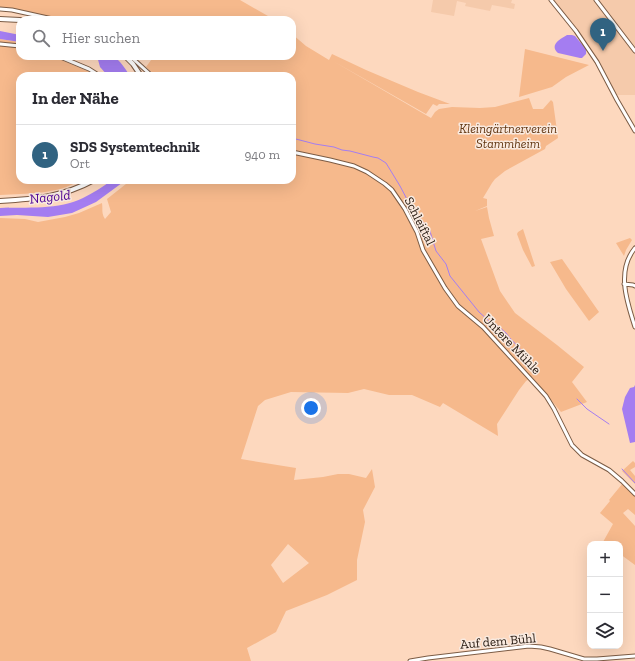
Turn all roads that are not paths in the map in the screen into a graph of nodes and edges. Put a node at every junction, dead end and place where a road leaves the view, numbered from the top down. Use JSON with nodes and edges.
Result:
{"nodes":[{"id":1,"x":551,"y":0,"type":"edge"},
{"id":2,"x":596,"y":0,"type":"edge"},
{"id":3,"x":0,"y":9,"type":"edge"},
{"id":4,"x":39,"y":16,"type":"edge"},
{"id":5,"x":0,"y":19,"type":"edge"},
{"id":6,"x":16,"y":20,"type":"edge"},
{"id":7,"x":0,"y":44,"type":"edge"},
{"id":8,"x":16,"y":46,"type":"edge"},
{"id":9,"x":635,"y":51,"type":"edge"},
{"id":10,"x":68,"y":60,"type":"edge"},
{"id":11,"x":129,"y":60,"type":"edge"},
{"id":12,"x":134,"y":60,"type":"edge"},
{"id":13,"x":94,"y":72,"type":"edge"},
{"id":14,"x":138,"y":72,"type":"edge"},
{"id":15,"x":148,"y":72,"type":"edge"},
{"id":16,"x":635,"y":131,"type":"edge"},
{"id":17,"x":296,"y":153,"type":"edge"},
{"id":18,"x":85,"y":184,"type":"edge"},
{"id":19,"x":0,"y":201,"type":"edge"},
{"id":20,"x":635,"y":248,"type":"edge"},
{"id":21,"x":436,"y":272,"type":"joint"},
{"id":22,"x":624,"y":284,"type":"junction"},
{"id":23,"x":635,"y":286,"type":"edge"},
{"id":24,"x":635,"y":327,"type":"edge"},
{"id":25,"x":635,"y":494,"type":"edge"},
{"id":26,"x":635,"y":656,"type":"edge"},
{"id":27,"x":410,"y":661,"type":"edge"}],
"edges":[{"from":1,"to":16,"type":"street"},
{"from":2,"to":9,"type":"street"},
{"from":3,"to":4,"type":"street"},
{"from":5,"to":6,"type":"main road"},
{"from":7,"to":8,"type":"street"},
{"from":10,"to":13,"type":"street"},
{"from":11,"to":14,"type":"main road"},
{"from":12,"to":15,"type":"street"},
{"from":17,"to":21,"type":"street","name":"Schleiftal"},
{"from":18,"to":19,"type":"main road"},
{"from":20,"to":22,"type":"street"},
{"from":21,"to":25,"type":"street","name":"Untere Mühle"},
{"from":22,"to":23,"type":"street"},
{"from":22,"to":24,"type":"street"},
{"from":26,"to":27,"type":"street","name":"Auf dem Bühl"}]}
